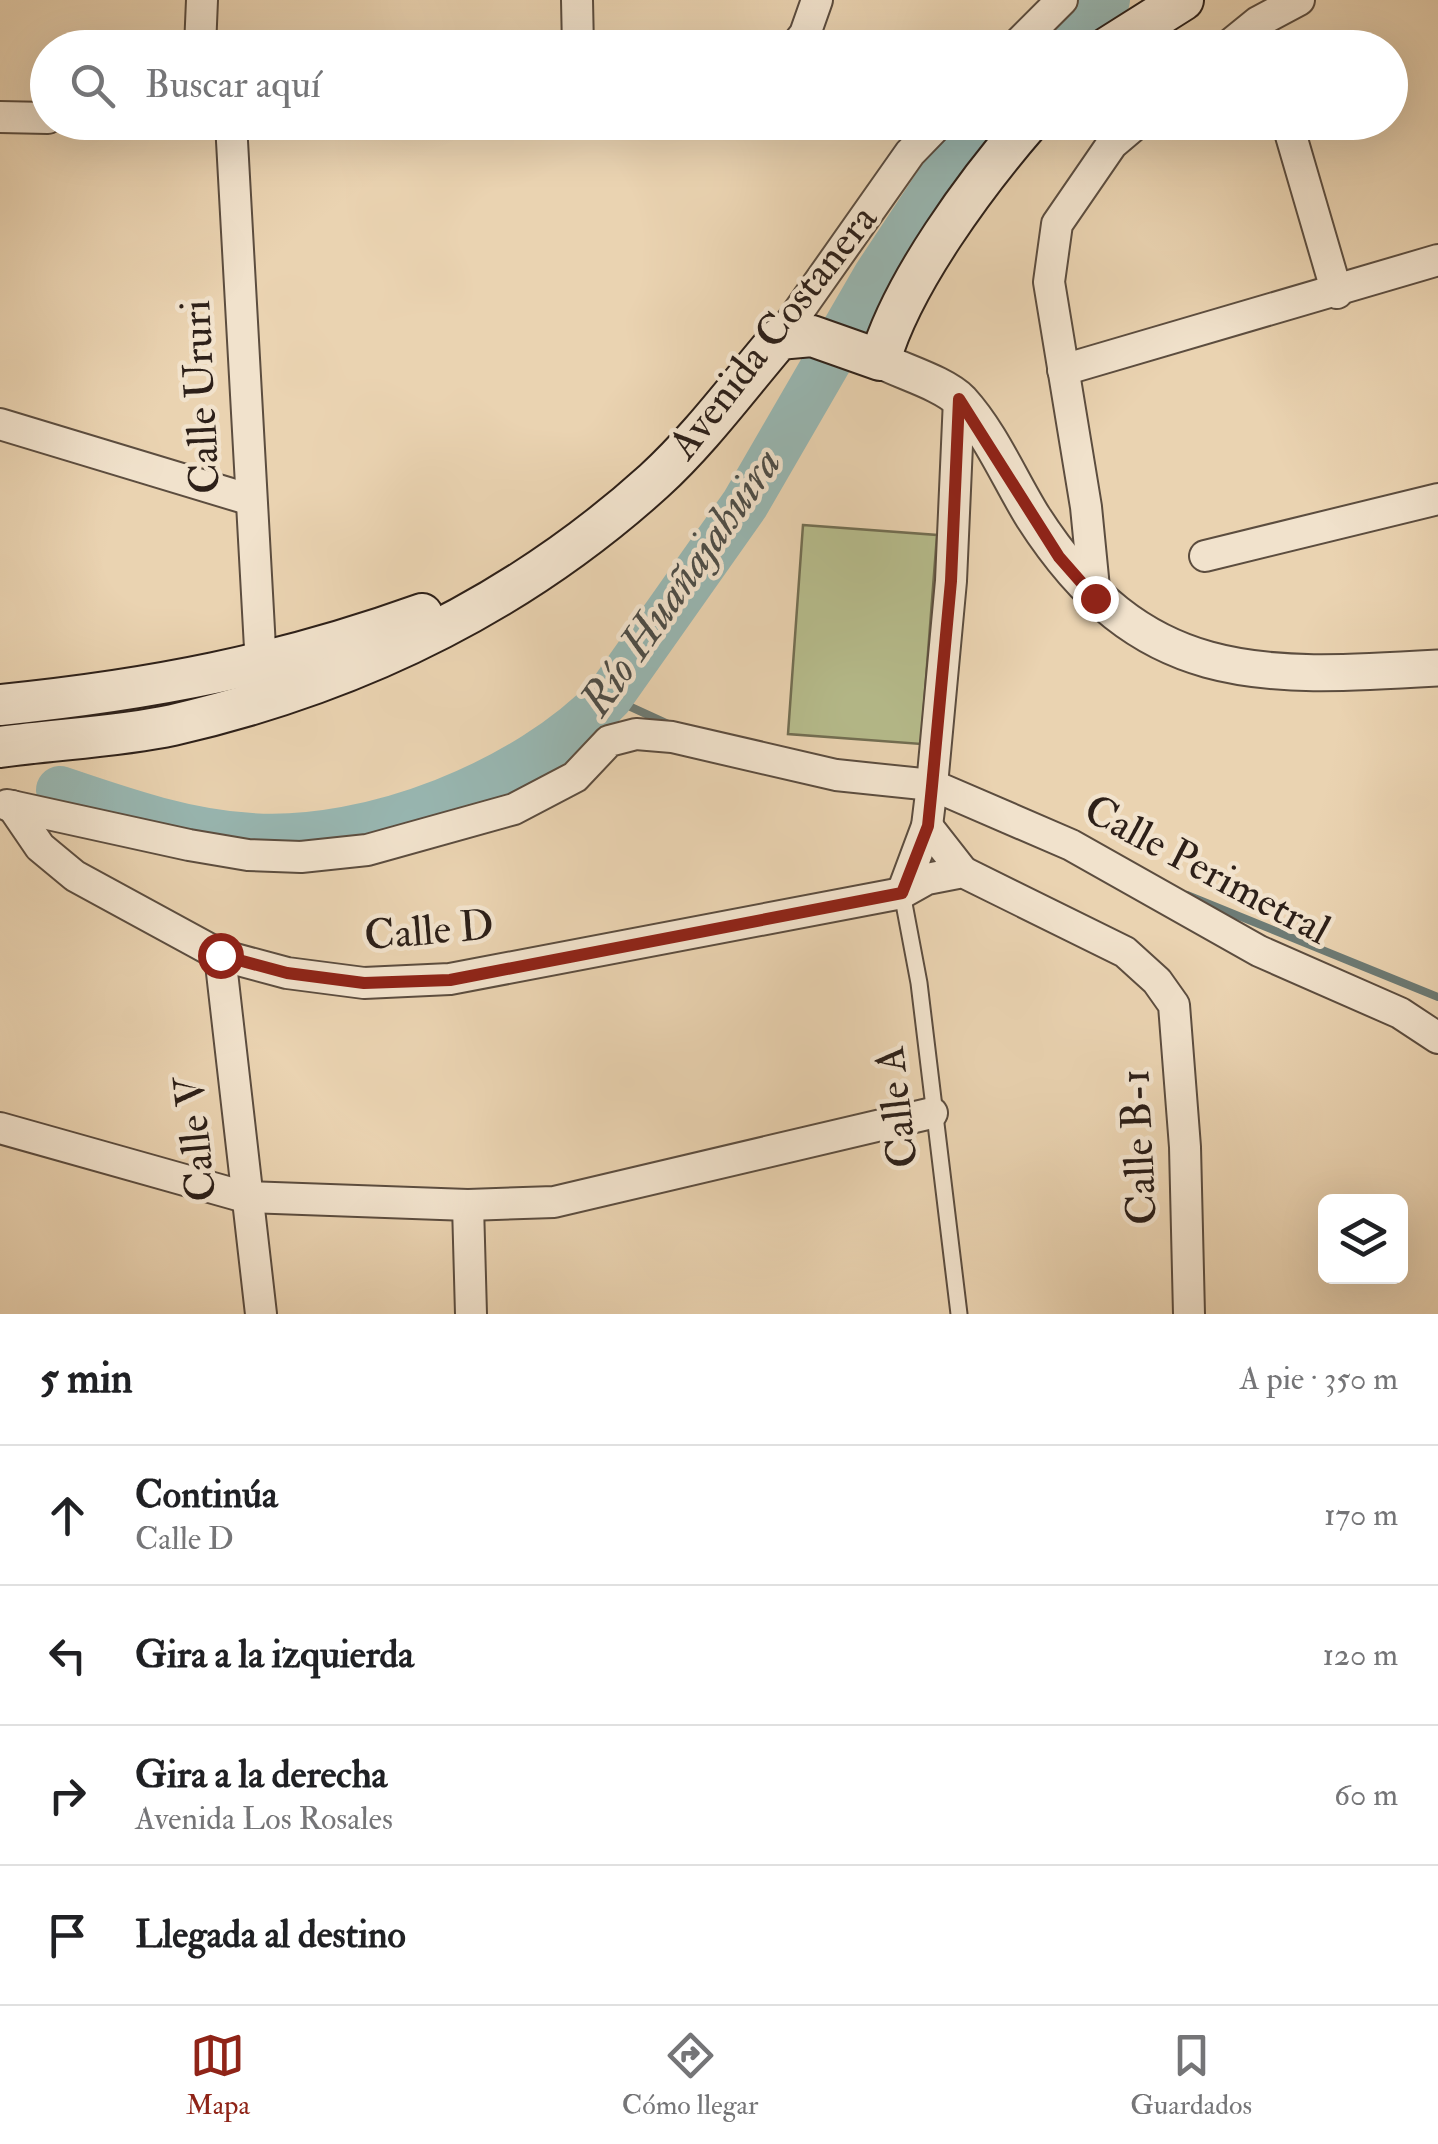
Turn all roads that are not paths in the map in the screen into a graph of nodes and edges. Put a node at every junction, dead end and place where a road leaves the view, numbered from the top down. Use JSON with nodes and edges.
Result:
{"nodes":[{"id":1,"x":202,"y":0,"type":"edge"},
{"id":2,"x":577,"y":0,"type":"edge"},
{"id":3,"x":817,"y":0,"type":"edge"},
{"id":4,"x":1062,"y":0,"type":"edge"},
{"id":5,"x":1183,"y":0,"type":"edge"},
{"id":6,"x":1299,"y":0,"type":"edge"},
{"id":7,"x":201,"y":30,"type":"edge"},
{"id":8,"x":578,"y":30,"type":"edge"},
{"id":9,"x":806,"y":30,"type":"edge"},
{"id":10,"x":1032,"y":30,"type":"edge"},
{"id":11,"x":1136,"y":30,"type":"edge"},
{"id":12,"x":1267,"y":30,"type":"edge"},
{"id":13,"x":0,"y":116,"type":"edge"},
{"id":14,"x":30,"y":117,"type":"edge"},
{"id":15,"x":232,"y":140,"type":"edge"},
{"id":16,"x":923,"y":140,"type":"edge"},
{"id":17,"x":1016,"y":140,"type":"edge"},
{"id":18,"x":1117,"y":140,"type":"edge"},
{"id":19,"x":1292,"y":140,"type":"edge"},
{"id":20,"x":1438,"y":260,"type":"edge"},
{"id":21,"x":1337,"y":293,"type":"junction"},
{"id":22,"x":795,"y":337,"type":"junction"},
{"id":23,"x":876,"y":359,"type":"junction"},
{"id":24,"x":1064,"y":370,"type":"junction"},
{"id":25,"x":959,"y":399,"type":"junction"},
{"id":26,"x":0,"y":424,"type":"edge"},
{"id":27,"x":1438,"y":498,"type":"edge"},
{"id":28,"x":248,"y":500,"type":"junction"},
{"id":29,"x":1205,"y":556,"type":"dead end"},
{"id":30,"x":547,"y":566,"type":"junction"},
{"id":31,"x":1095,"y":598,"type":"junction"},
{"id":32,"x":260,"y":666,"type":"junction"},
{"id":33,"x":1438,"y":668,"type":"edge"},
{"id":34,"x":0,"y":705,"type":"edge"},
{"id":35,"x":170,"y":726,"type":"junction"},
{"id":36,"x":0,"y":746,"type":"edge"},
{"id":37,"x":932,"y":786,"type":"junction"},
{"id":38,"x":6,"y":805,"type":"edge"},
{"id":39,"x":928,"y":826,"type":"junction"},
{"id":40,"x":963,"y":872,"type":"junction"},
{"id":41,"x":902,"y":893,"type":"junction"},
{"id":42,"x":220,"y":955,"type":"junction"},
{"id":43,"x":1438,"y":1038,"type":"edge"},
{"id":44,"x":932,"y":1113,"type":"junction"},
{"id":45,"x":0,"y":1128,"type":"edge"},
{"id":46,"x":245,"y":1197,"type":"junction"},
{"id":47,"x":468,"y":1205,"type":"junction"},
{"id":48,"x":261,"y":1314,"type":"edge"},
{"id":49,"x":472,"y":1314,"type":"edge"},
{"id":50,"x":959,"y":1314,"type":"edge"},
{"id":51,"x":1188,"y":1314,"type":"edge"}],
"edges":[{"from":1,"to":7,"type":"street"},
{"from":2,"to":8,"type":"street"},
{"from":3,"to":9,"type":"street"},
{"from":4,"to":10,"type":"street"},
{"from":5,"to":11,"type":"main road"},
{"from":6,"to":12,"type":"street"},
{"from":13,"to":14,"type":"street"},
{"from":15,"to":28,"type":"street","name":"Calle Ururi"},
{"from":16,"to":22,"type":"street","name":"Avenida Costanera"},
{"from":17,"to":23,"type":"main road","name":"Avenida Costanera"},
{"from":18,"to":24,"type":"street"},
{"from":19,"to":21,"type":"street"},
{"from":20,"to":21,"type":"street"},
{"from":21,"to":24,"type":"street"},
{"from":22,"to":23,"type":"main road"},
{"from":22,"to":30,"type":"main road","name":"Avenida Costanera"},
{"from":23,"to":25,"type":"street"},
{"from":24,"to":31,"type":"street"},
{"from":25,"to":31,"type":"street"},
{"from":25,"to":37,"type":"street"},
{"from":26,"to":28,"type":"street"},
{"from":27,"to":29,"type":"street"},
{"from":28,"to":32,"type":"street","name":"Calle Ururi"},
{"from":30,"to":32,"type":"main road","name":"Avenida Costanera"},
{"from":30,"to":35,"type":"main road","name":"Avenida Costanera"},
{"from":31,"to":33,"type":"street"},
{"from":32,"to":34,"type":"main road","name":"Avenida Costanera"},
{"from":32,"to":35,"type":"main road"},
{"from":35,"to":36,"type":"main road","name":"Avenida Costanera"},
{"from":37,"to":38,"type":"street","name":"Calle Perimetral"},
{"from":37,"to":39,"type":"street"},
{"from":37,"to":43,"type":"street","name":"Calle Perimetral"},
{"from":38,"to":42,"type":"street","name":"Calle D"},
{"from":39,"to":40,"type":"street"},
{"from":39,"to":41,"type":"street"},
{"from":40,"to":41,"type":"street","name":"Calle D"},
{"from":40,"to":51,"type":"street","name":"Calle B-1"},
{"from":41,"to":42,"type":"street","name":"Calle D"},
{"from":41,"to":44,"type":"lane","name":"Calle A"},
{"from":42,"to":46,"type":"street","name":"Calle V"},
{"from":44,"to":47,"type":"street"},
{"from":44,"to":50,"type":"lane","name":"Calle A"},
{"from":45,"to":46,"type":"street"},
{"from":46,"to":47,"type":"street"},
{"from":46,"to":48,"type":"street","name":"Calle V"},
{"from":47,"to":49,"type":"street"}]}
